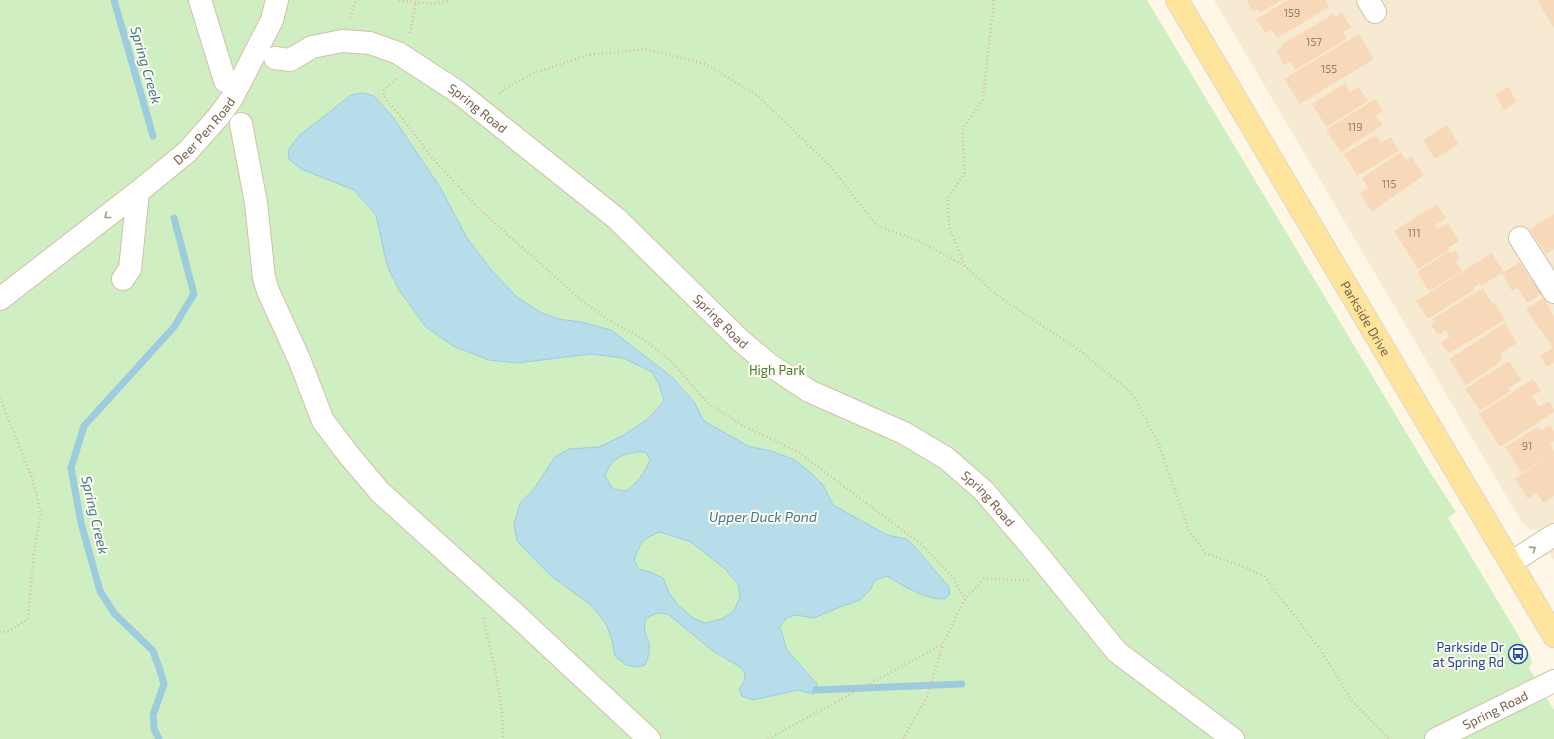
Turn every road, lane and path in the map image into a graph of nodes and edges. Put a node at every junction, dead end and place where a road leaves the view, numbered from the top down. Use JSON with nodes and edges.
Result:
{"nodes":[{"id":1,"x":200,"y":0,"type":"edge"},
{"id":2,"x":277,"y":0,"type":"edge"},
{"id":3,"x":399,"y":0,"type":"edge"},
{"id":4,"x":451,"y":0,"type":"edge"},
{"id":5,"x":994,"y":0,"type":"edge"},
{"id":6,"x":1177,"y":0,"type":"edge"},
{"id":7,"x":416,"y":2,"type":"junction"},
{"id":8,"x":265,"y":57,"type":"junction"},
{"id":9,"x":410,"y":62,"type":"junction"},
{"id":10,"x":226,"y":81,"type":"dead end"},
{"id":11,"x":480,"y":110,"type":"junction"},
{"id":12,"x":241,"y":124,"type":"dead end"},
{"id":13,"x":138,"y":192,"type":"junction"},
{"id":14,"x":1520,"y":238,"type":"dead end"},
{"id":15,"x":966,"y":266,"type":"junction"},
{"id":16,"x":123,"y":279,"type":"dead end"},
{"id":17,"x":1554,"y":292,"type":"edge"},
{"id":18,"x":0,"y":299,"type":"edge"},
{"id":19,"x":0,"y":398,"type":"edge"},
{"id":20,"x":1554,"y":535,"type":"edge"},
{"id":21,"x":1512,"y":562,"type":"junction"},
{"id":22,"x":1048,"y":567,"type":"junction"},
{"id":23,"x":964,"y":599,"type":"junction"},
{"id":24,"x":483,"y":615,"type":"dead end"},
{"id":25,"x":0,"y":632,"type":"edge"},
{"id":26,"x":1554,"y":636,"type":"edge"},
{"id":27,"x":943,"y":644,"type":"junction"},
{"id":28,"x":1554,"y":681,"type":"edge"},
{"id":29,"x":503,"y":739,"type":"edge"},
{"id":30,"x":649,"y":739,"type":"edge"},
{"id":31,"x":768,"y":739,"type":"edge"},
{"id":32,"x":903,"y":739,"type":"edge"},
{"id":33,"x":1233,"y":739,"type":"edge"},
{"id":34,"x":1389,"y":739,"type":"edge"},
{"id":35,"x":1436,"y":739,"type":"edge"}],
"edges":[{"from":1,"to":10,"type":"street"},
{"from":2,"to":8,"type":"street"},
{"from":3,"to":7,"type":"path"},
{"from":4,"to":7,"type":"path"},
{"from":5,"to":15,"type":"path"},
{"from":6,"to":21,"type":"main road","name":"Parkside Drive"},
{"from":7,"to":9,"type":"path"},
{"from":8,"to":9,"type":"street","name":"Spring Road"},
{"from":8,"to":13,"type":"street","name":"Deer Pen Road"},
{"from":9,"to":11,"type":"street","name":"Spring Road"},
{"from":9,"to":23,"type":"path"},
{"from":11,"to":15,"type":"path"},
{"from":11,"to":22,"type":"street","name":"Spring Road"},
{"from":12,"to":30,"type":"street"},
{"from":13,"to":16,"type":"street"},
{"from":13,"to":18,"type":"street","name":"Deer Pen Road","one_way":true},
{"from":14,"to":17,"type":"street"},
{"from":15,"to":34,"type":"path"},
{"from":19,"to":25,"type":"path"},
{"from":21,"to":20,"type":"street","one_way":true},
{"from":21,"to":26,"type":"main road","name":"Parkside Drive"},
{"from":22,"to":23,"type":"path"},
{"from":22,"to":33,"type":"street","name":"Spring Road"},
{"from":23,"to":27,"type":"path"},
{"from":24,"to":29,"type":"path"},
{"from":27,"to":31,"type":"path"},
{"from":27,"to":32,"type":"path"},
{"from":28,"to":35,"type":"street","name":"Spring Road"}]}
